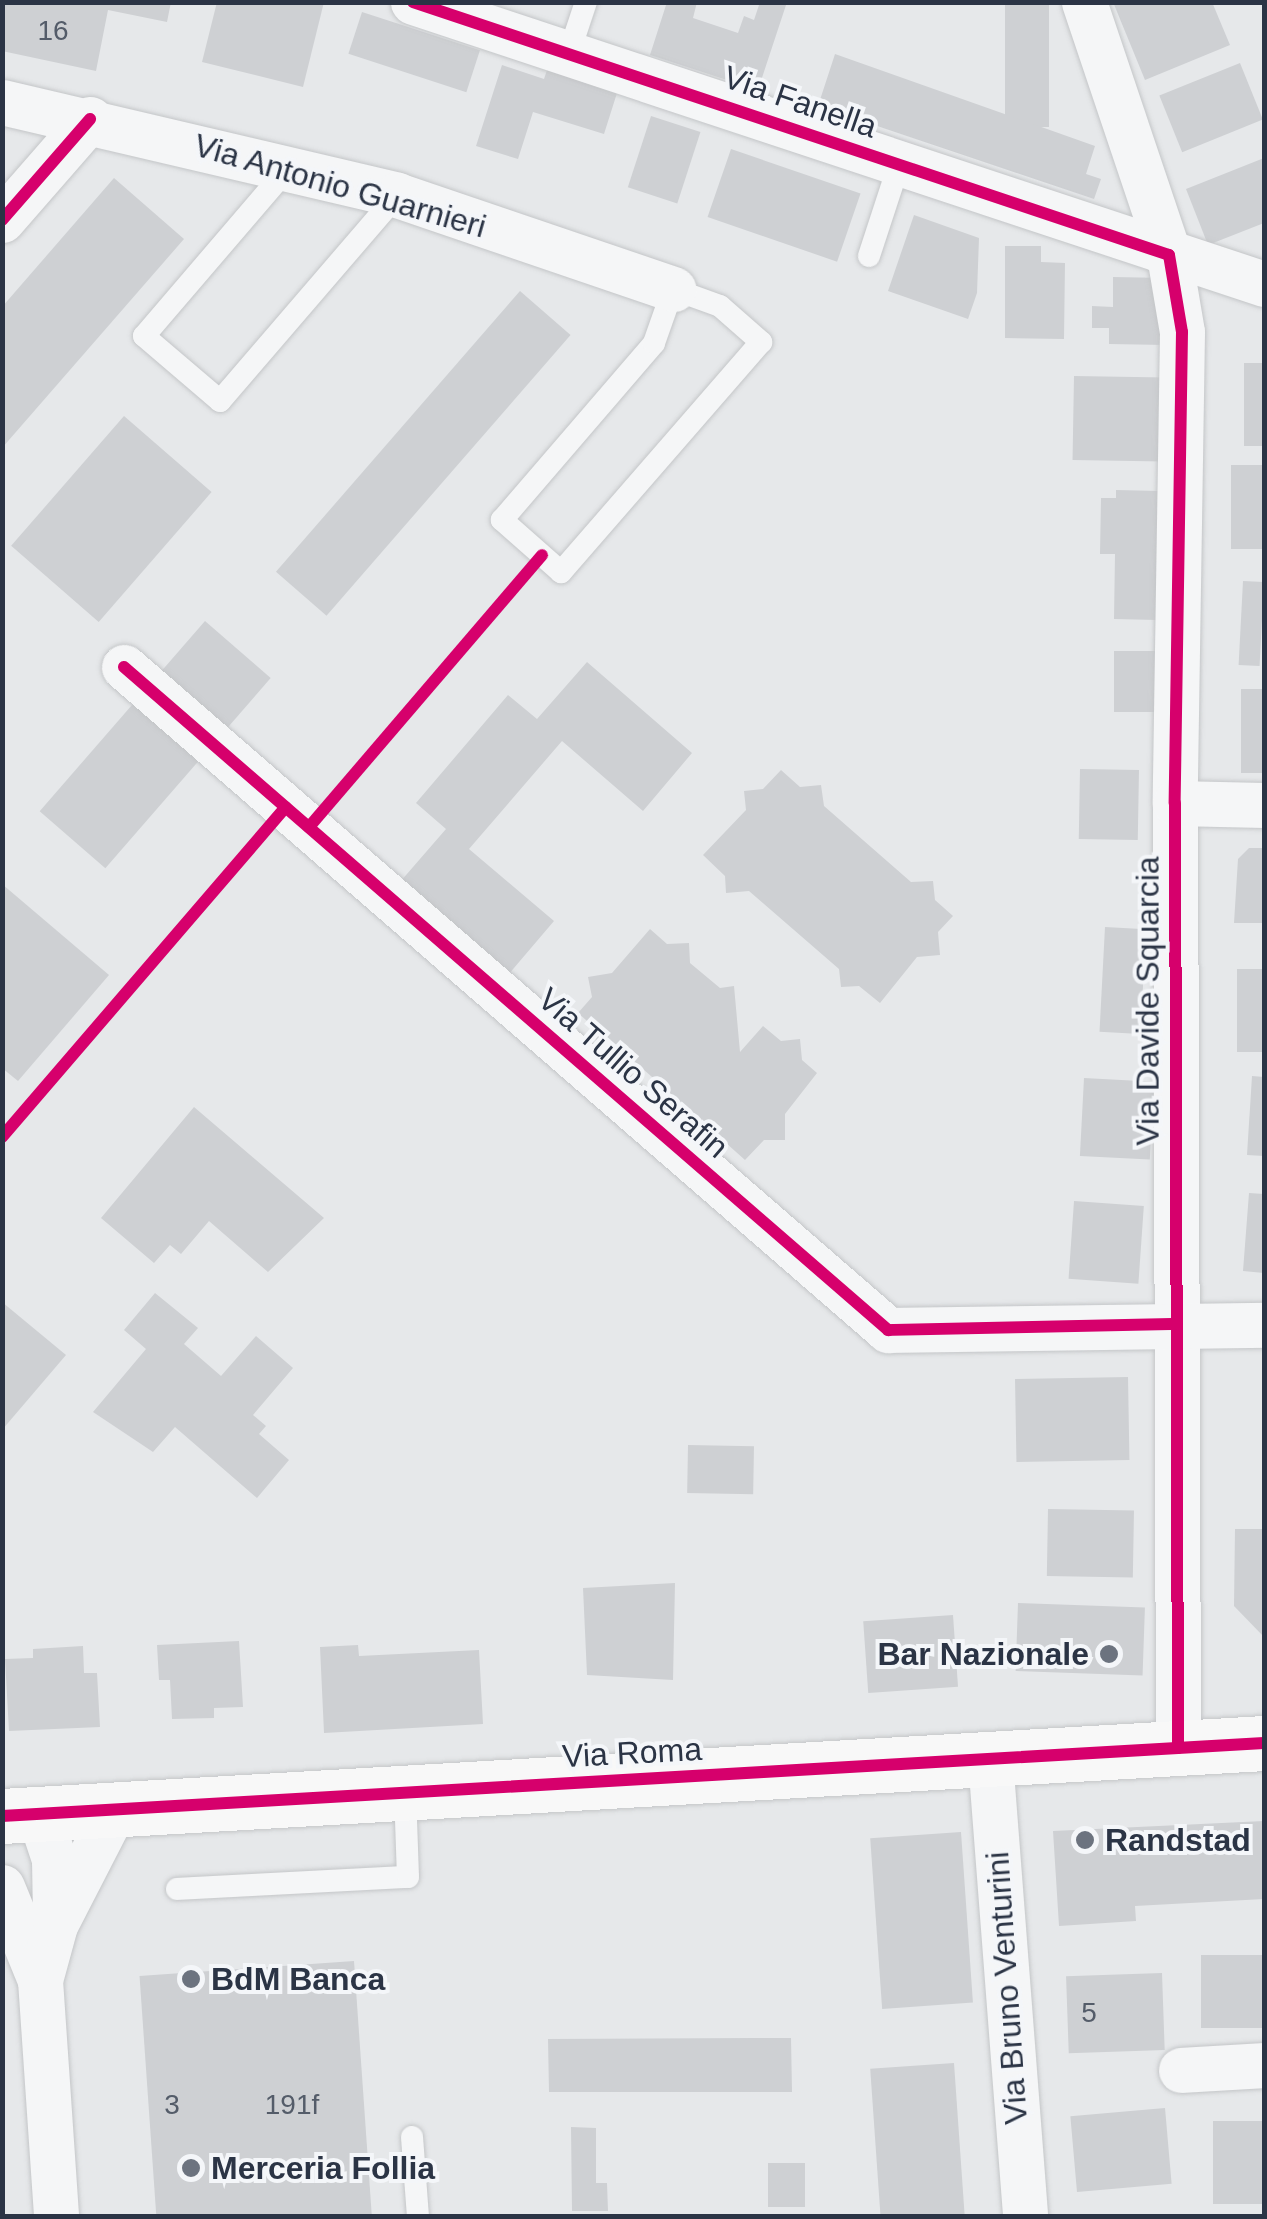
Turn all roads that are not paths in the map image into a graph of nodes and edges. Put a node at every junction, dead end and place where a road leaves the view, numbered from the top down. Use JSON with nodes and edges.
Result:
{"nodes":[{"id":1,"x":413,"y":2,"type":"edge"},
{"id":2,"x":586,"y":2,"type":"edge"},
{"id":3,"x":1084,"y":2,"type":"edge"},
{"id":4,"x":569,"y":52,"type":"junction"},
{"id":5,"x":2,"y":102,"type":"edge"},
{"id":6,"x":90,"y":119,"type":"junction"},
{"id":7,"x":900,"y":164,"type":"junction"},
{"id":8,"x":288,"y":168,"type":"junction"},
{"id":9,"x":397,"y":195,"type":"junction"},
{"id":10,"x":2,"y":220,"type":"edge"},
{"id":11,"x":1169,"y":255,"type":"junction"},
{"id":12,"x":869,"y":256,"type":"dead end"},
{"id":13,"x":1264,"y":284,"type":"edge"},
{"id":14,"x":673,"y":290,"type":"junction"},
{"id":15,"x":124,"y":667,"type":"dead end"},
{"id":16,"x":1175,"y":804,"type":"junction"},
{"id":17,"x":1264,"y":805,"type":"edge"},
{"id":18,"x":1177,"y":1324,"type":"junction"},
{"id":19,"x":1264,"y":1324,"type":"edge"},
{"id":20,"x":1264,"y":1743,"type":"edge"},
{"id":21,"x":1178,"y":1748,"type":"junction"},
{"id":22,"x":990,"y":1759,"type":"junction"},
{"id":23,"x":405,"y":1793,"type":"junction"},
{"id":24,"x":114,"y":1810,"type":"junction"},
{"id":25,"x":21,"y":1815,"type":"edge"},
{"id":26,"x":2,"y":1887,"type":"edge"},
{"id":27,"x":177,"y":1889,"type":"dead end"},
{"id":28,"x":55,"y":1925,"type":"junction"},
{"id":29,"x":40,"y":1980,"type":"junction"},
{"id":30,"x":1264,"y":2065,"type":"edge"},
{"id":31,"x":1181,"y":2070,"type":"dead end"},
{"id":32,"x":412,"y":2136,"type":"dead end"},
{"id":33,"x":56,"y":2216,"type":"edge"},
{"id":34,"x":418,"y":2216,"type":"edge"},
{"id":35,"x":1025,"y":2216,"type":"edge"}],
"edges":[{"from":1,"to":4,"type":"street","name":"Via Fanella"},
{"from":2,"to":4,"type":"lane"},
{"from":3,"to":11,"type":"street","name":"Via Davide Squarcia"},
{"from":4,"to":7,"type":"street","name":"Via Fanella"},
{"from":5,"to":6,"type":"street","name":"Via Antonio Guarnieri"},
{"from":6,"to":8,"type":"street","name":"Via Antonio Guarnieri"},
{"from":6,"to":10,"type":"street"},
{"from":7,"to":11,"type":"street","name":"Via Fanella"},
{"from":7,"to":12,"type":"lane"},
{"from":8,"to":9,"type":"street","name":"Via Antonio Guarnieri"},
{"from":8,"to":9,"type":"lane"},
{"from":9,"to":14,"type":"street","name":"Via Antonio Guarnieri"},
{"from":11,"to":13,"type":"street","name":"Via Fanella"},
{"from":11,"to":16,"type":"street","name":"Via Davide Squarcia"},
{"from":14,"to":14,"type":"lane"},
{"from":15,"to":18,"type":"street","name":"Via Tullio Serafin"},
{"from":16,"to":17,"type":"street"},
{"from":16,"to":18,"type":"street","name":"Via Davide Squarcia"},
{"from":18,"to":19,"type":"street","name":"Via Tullio Serafin"},
{"from":18,"to":21,"type":"street","name":"Via Davide Squarcia"},
{"from":20,"to":21,"type":"main road","name":"Via Roma"},
{"from":21,"to":22,"type":"main road","name":"Via Roma"},
{"from":22,"to":23,"type":"main road","name":"Via Roma"},
{"from":22,"to":35,"type":"street","name":"Via Bruno Venturini"},
{"from":23,"to":24,"type":"main road","name":"Via Roma"},
{"from":23,"to":27,"type":"lane"},
{"from":24,"to":25,"type":"main road","name":"Via Roma"},
{"from":24,"to":28,"type":"street"},
{"from":25,"to":28,"type":"street"},
{"from":26,"to":29,"type":"street"},
{"from":28,"to":29,"type":"street"},
{"from":29,"to":33,"type":"street"},
{"from":30,"to":31,"type":"street"},
{"from":32,"to":34,"type":"lane"}]}
